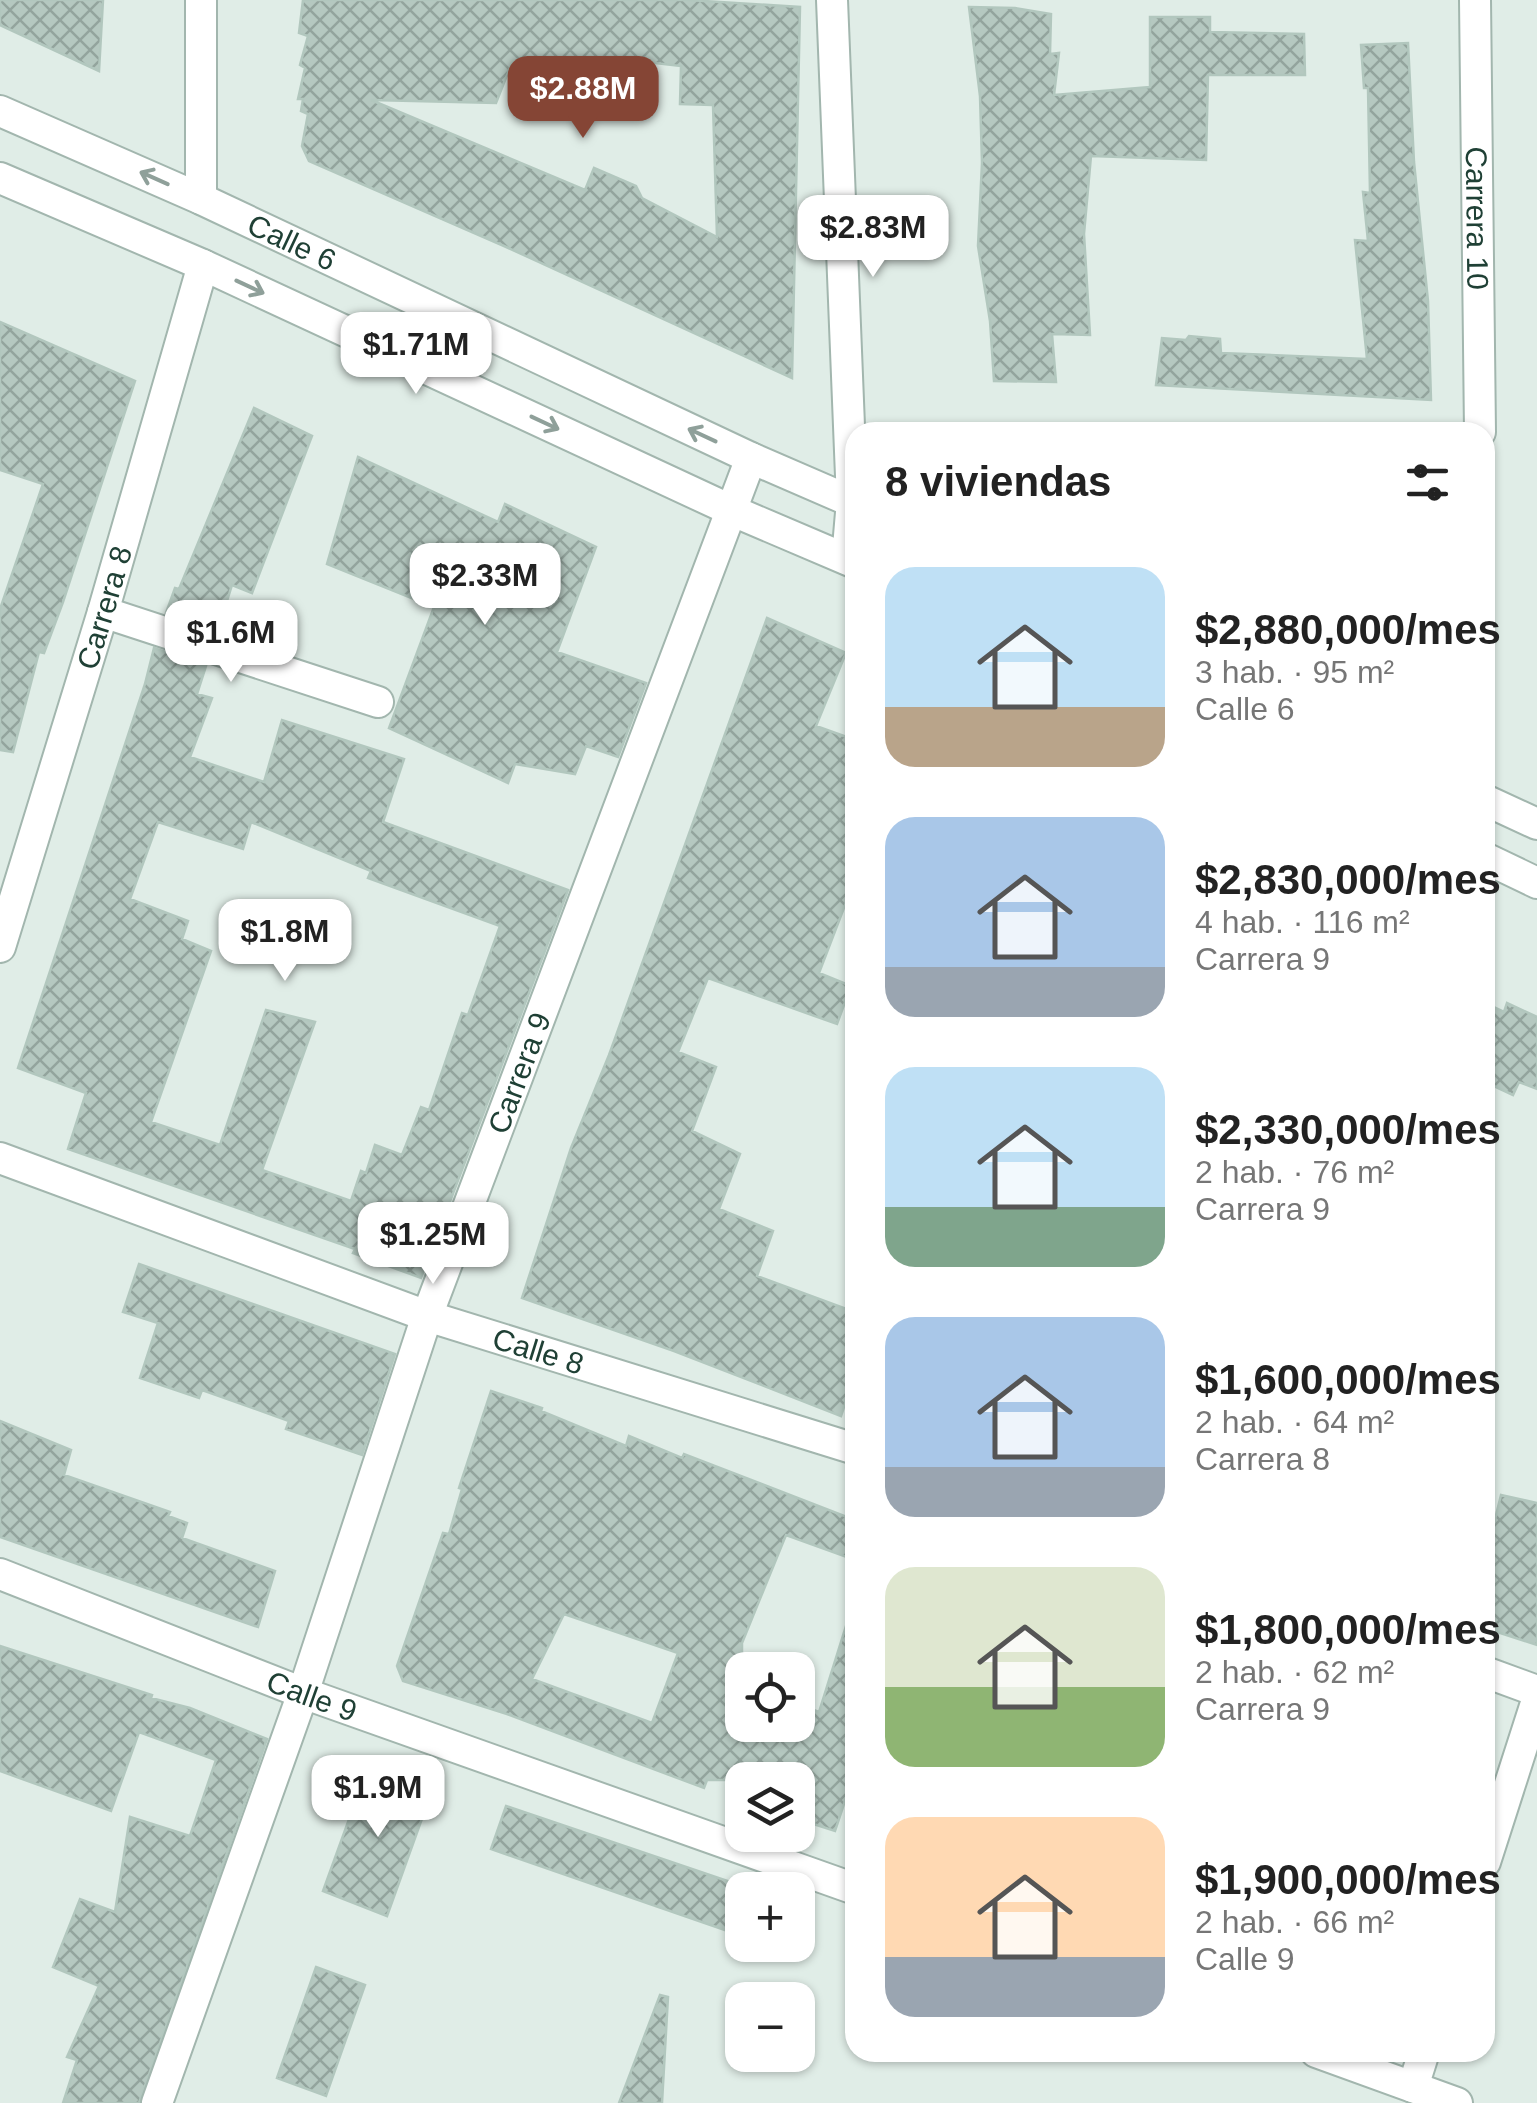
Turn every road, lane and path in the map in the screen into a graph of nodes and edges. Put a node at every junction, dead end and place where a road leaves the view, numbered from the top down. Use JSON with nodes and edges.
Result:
{"nodes":[{"id":1,"x":201,"y":0,"type":"edge"},
{"id":2,"x":832,"y":0,"type":"edge"},
{"id":3,"x":1474,"y":0,"type":"edge"},
{"id":4,"x":0,"y":111,"type":"edge"},
{"id":5,"x":0,"y":178,"type":"edge"},
{"id":6,"x":201,"y":198,"type":"junction"},
{"id":7,"x":203,"y":265,"type":"junction"},
{"id":8,"x":850,"y":422,"type":"edge"},
{"id":9,"x":1480,"y":422,"type":"edge"},
{"id":10,"x":750,"y":458,"type":"junction"},
{"id":11,"x":845,"y":499,"type":"edge"},
{"id":12,"x":733,"y":511,"type":"junction"},
{"id":13,"x":845,"y":558,"type":"edge"},
{"id":14,"x":103,"y":612,"type":"junction"},
{"id":15,"x":378,"y":702,"type":"dead end"},
{"id":16,"x":1495,"y":805,"type":"edge"},
{"id":17,"x":1537,"y":824,"type":"edge"},
{"id":18,"x":1495,"y":863,"type":"edge"},
{"id":19,"x":1537,"y":883,"type":"edge"},
{"id":20,"x":0,"y":947,"type":"edge"},
{"id":21,"x":0,"y":1158,"type":"edge"},
{"id":22,"x":427,"y":1316,"type":"junction"},
{"id":23,"x":845,"y":1447,"type":"edge"},
{"id":24,"x":0,"y":1574,"type":"edge"},
{"id":25,"x":1495,"y":1676,"type":"edge"},
{"id":26,"x":1537,"y":1691,"type":"edge"},
{"id":27,"x":303,"y":1692,"type":"junction"},
{"id":28,"x":1537,"y":1700,"type":"edge"},
{"id":29,"x":1495,"y":1831,"type":"edge"},
{"id":30,"x":845,"y":1884,"type":"edge"},
{"id":31,"x":1344,"y":2062,"type":"edge"},
{"id":32,"x":1421,"y":2062,"type":"edge"},
{"id":33,"x":1413,"y":2087,"type":"junction"},
{"id":34,"x":157,"y":2103,"type":"edge"},
{"id":35,"x":1457,"y":2103,"type":"edge"}],
"edges":[{"from":1,"to":6,"type":"street"},
{"from":2,"to":8,"type":"street"},
{"from":3,"to":9,"type":"street","name":"Carrera 10"},
{"from":6,"to":4,"type":"street","name":"Calle 6","one_way":true},
{"from":5,"to":7,"type":"street","name":"Calle 6"},
{"from":10,"to":6,"type":"street","name":"Calle 6","one_way":true},
{"from":7,"to":12,"type":"street","name":"Calle 6","one_way":true},
{"from":7,"to":14,"type":"street","name":"Carrera 8"},
{"from":10,"to":11,"type":"street","name":"Calle 6"},
{"from":10,"to":12,"type":"street","name":"Carrera 9"},
{"from":12,"to":13,"type":"street","name":"Calle 6"},
{"from":12,"to":22,"type":"street","name":"Carrera 9"},
{"from":14,"to":15,"type":"street"},
{"from":14,"to":20,"type":"street","name":"Carrera 8"},
{"from":16,"to":17,"type":"street"},
{"from":18,"to":19,"type":"street"},
{"from":21,"to":22,"type":"street","name":"Calle 8"},
{"from":22,"to":23,"type":"street","name":"Calle 8"},
{"from":22,"to":27,"type":"street","name":"Carrera 9"},
{"from":24,"to":27,"type":"street","name":"Calle 9"},
{"from":25,"to":26,"type":"street"},
{"from":27,"to":30,"type":"street","name":"Calle 9"},
{"from":27,"to":34,"type":"street","name":"Carrera 9"},
{"from":28,"to":29,"type":"street"},
{"from":31,"to":33,"type":"street"},
{"from":32,"to":33,"type":"street"},
{"from":33,"to":35,"type":"street"}]}
